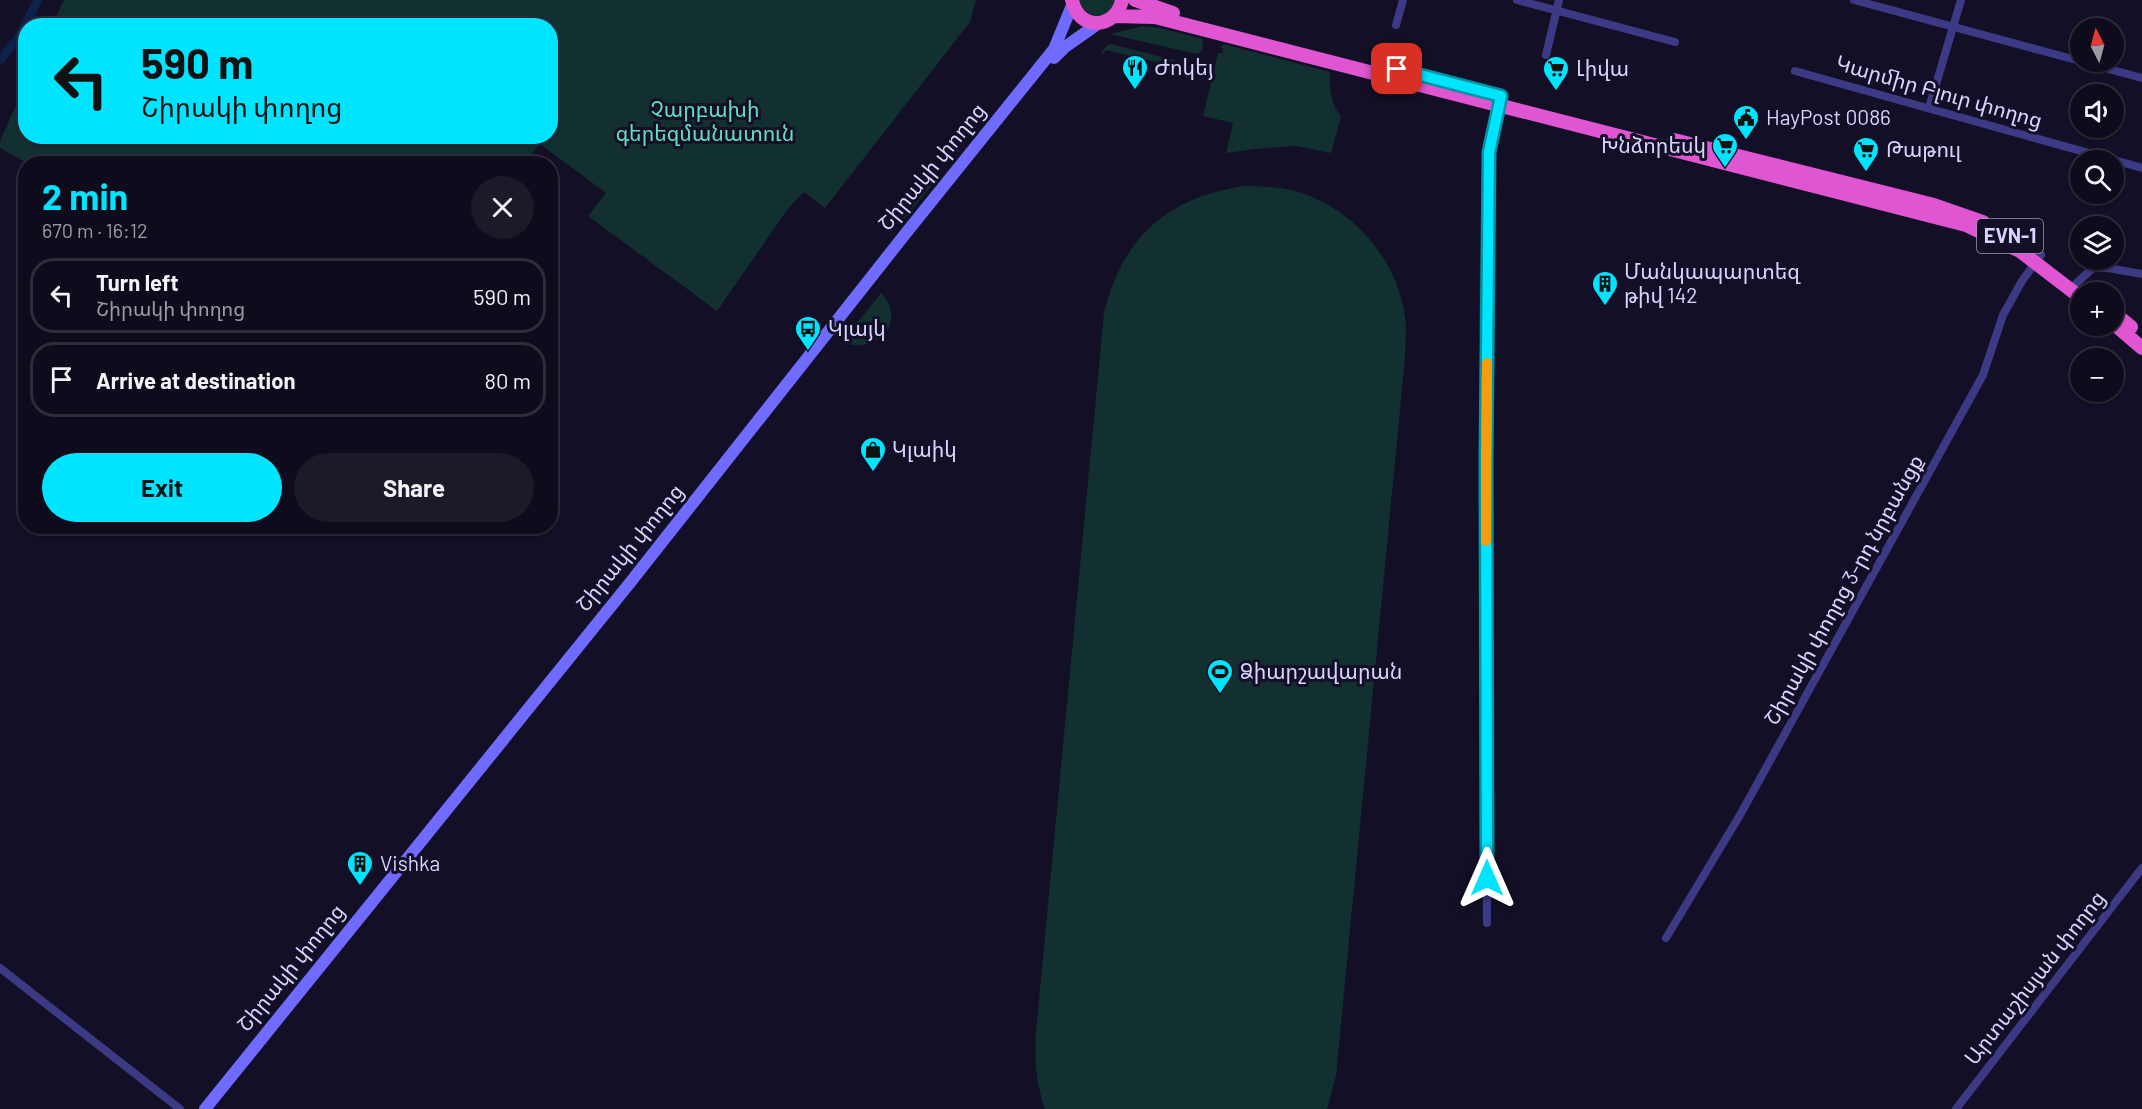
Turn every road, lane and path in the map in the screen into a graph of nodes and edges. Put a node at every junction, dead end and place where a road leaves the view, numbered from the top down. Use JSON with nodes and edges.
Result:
{"nodes":[{"id":1,"x":1122,"y":0,"type":"edge"},
{"id":2,"x":1135,"y":0,"type":"edge"},
{"id":3,"x":1403,"y":0,"type":"edge"},
{"id":4,"x":1516,"y":0,"type":"edge"},
{"id":5,"x":1559,"y":0,"type":"edge"},
{"id":6,"x":1854,"y":0,"type":"edge"},
{"id":7,"x":1961,"y":0,"type":"edge"},
{"id":8,"x":1073,"y":2,"type":"edge"},
{"id":9,"x":1556,"y":11,"type":"junction"},
{"id":10,"x":1114,"y":16,"type":"junction"},
{"id":11,"x":1100,"y":23,"type":"junction"},
{"id":12,"x":1396,"y":25,"type":"dead end"},
{"id":13,"x":1953,"y":27,"type":"junction"},
{"id":14,"x":1675,"y":42,"type":"dead end"},
{"id":15,"x":1546,"y":55,"type":"dead end"},
{"id":16,"x":2070,"y":58,"type":"edge"},
{"id":17,"x":1795,"y":71,"type":"dead end"},
{"id":18,"x":2120,"y":72,"type":"edge"},
{"id":19,"x":2142,"y":78,"type":"edge"},
{"id":20,"x":1500,"y":100,"type":"junction"},
{"id":21,"x":1929,"y":108,"type":"junction"},
{"id":22,"x":2142,"y":168,"type":"edge"},
{"id":23,"x":2038,"y":258,"type":"junction"},
{"id":24,"x":2142,"y":274,"type":"edge"},
{"id":25,"x":2082,"y":282,"type":"edge"},
{"id":26,"x":2070,"y":285,"type":"edge"},
{"id":27,"x":2124,"y":321,"type":"edge"},
{"id":28,"x":2124,"y":333,"type":"edge"},
{"id":29,"x":2142,"y":336,"type":"edge"},
{"id":30,"x":2142,"y":348,"type":"edge"},
{"id":31,"x":2142,"y":868,"type":"edge"},
{"id":32,"x":1487,"y":923,"type":"dead end"},
{"id":33,"x":1666,"y":938,"type":"dead end"},
{"id":34,"x":0,"y":968,"type":"edge"},
{"id":35,"x":180,"y":1109,"type":"edge"},
{"id":36,"x":205,"y":1109,"type":"edge"},
{"id":37,"x":210,"y":1109,"type":"edge"},
{"id":38,"x":1956,"y":1109,"type":"edge"}],
"edges":[{"from":1,"to":10,"type":"highway"},
{"from":2,"to":20,"type":"highway","name":"Շիրակի փողոց","number":"EVN-1"},
{"from":3,"to":12,"type":"street"},
{"from":4,"to":9,"type":"street"},
{"from":5,"to":9,"type":"street"},
{"from":6,"to":13,"type":"street"},
{"from":7,"to":13,"type":"street"},
{"from":8,"to":11,"type":"highway","name":"Շիրակի փողոց"},
{"from":8,"to":36,"type":"main road","name":"Շիրակի փողոց"},
{"from":9,"to":14,"type":"street"},
{"from":9,"to":15,"type":"street"},
{"from":10,"to":11,"type":"highway","name":"Շիրակի փողոց","number":"EVN-1"},
{"from":10,"to":20,"type":"highway","name":"Շիրակի փողոց","number":"EVN-1"},
{"from":11,"to":37,"type":"main road","name":"Շիրակի փողոց"},
{"from":13,"to":16,"type":"street"},
{"from":13,"to":21,"type":"street"},
{"from":17,"to":21,"type":"street","name":"Կարմիր Բլուր փողոց"},
{"from":18,"to":19,"type":"street"},
{"from":20,"to":23,"type":"highway","name":"Շիրակի փողոց","number":"EVN-1"},
{"from":20,"to":32,"type":"street"},
{"from":21,"to":22,"type":"street","name":"Կարմիր Բլուր փողոց"},
{"from":23,"to":26,"type":"highway","name":"Շիրակի փողոց","number":"EVN-1"},
{"from":23,"to":33,"type":"street","name":"Շիրակի փողոց 3-րդ նրբանցք"},
{"from":24,"to":25,"type":"street"},
{"from":27,"to":29,"type":"highway"},
{"from":28,"to":30,"type":"highway"},
{"from":31,"to":38,"type":"street","name":"Արտաշիսյան փողոց"},
{"from":34,"to":35,"type":"street"}]}
